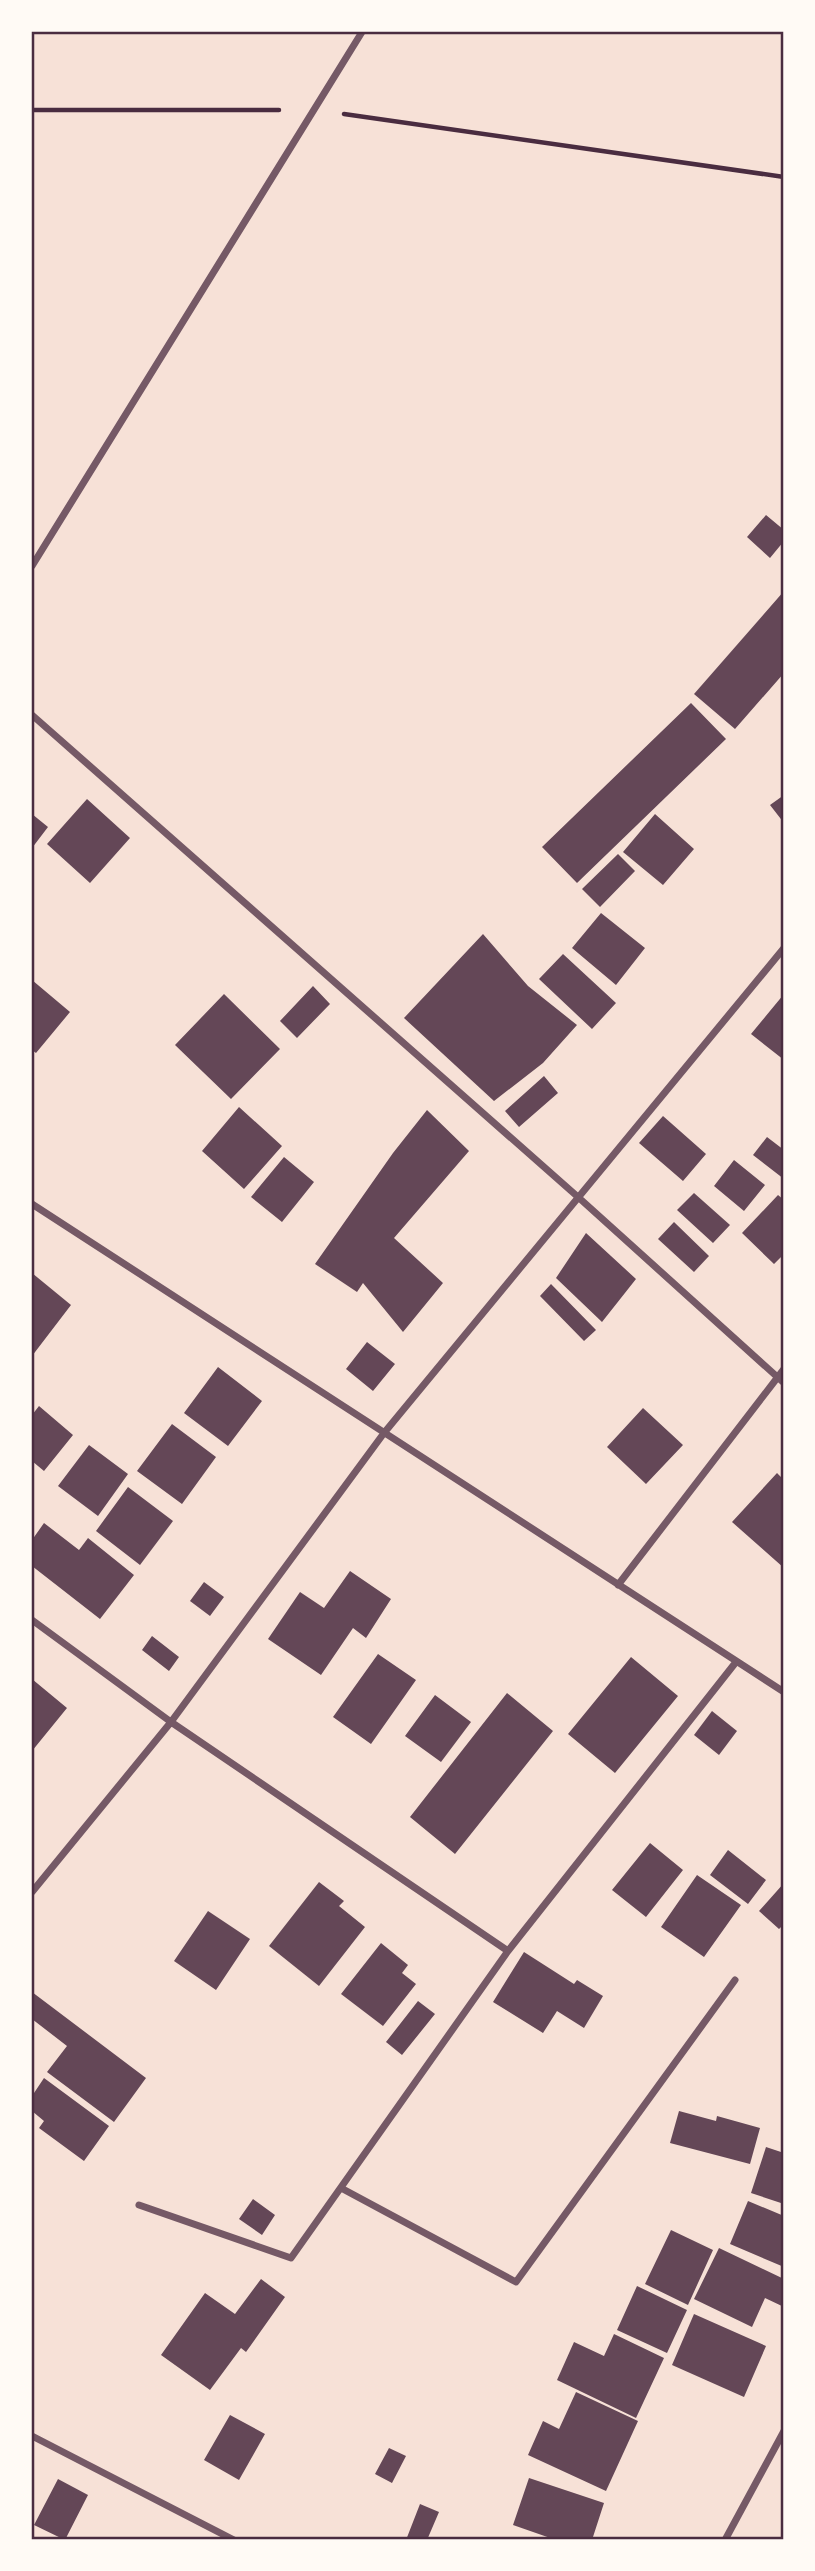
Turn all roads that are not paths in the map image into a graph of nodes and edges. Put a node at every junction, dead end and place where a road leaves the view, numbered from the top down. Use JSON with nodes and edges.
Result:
{"nodes":[{"id":1,"x":362,"y":32,"type":"edge"},
{"id":2,"x":32,"y":566,"type":"edge"},
{"id":3,"x":32,"y":715,"type":"edge"},
{"id":4,"x":783,"y":948,"type":"edge"},
{"id":5,"x":578,"y":1196,"type":"junction"},
{"id":6,"x":32,"y":1204,"type":"edge"},
{"id":7,"x":783,"y":1369,"type":"edge"},
{"id":8,"x":780,"y":1381,"type":"edge"},
{"id":9,"x":384,"y":1433,"type":"junction"},
{"id":10,"x":618,"y":1584,"type":"junction"},
{"id":11,"x":32,"y":1620,"type":"edge"},
{"id":12,"x":736,"y":1662,"type":"junction"},
{"id":13,"x":783,"y":1692,"type":"edge"},
{"id":14,"x":171,"y":1722,"type":"junction"},
{"id":15,"x":32,"y":1892,"type":"edge"},
{"id":16,"x":508,"y":1951,"type":"junction"},
{"id":17,"x":735,"y":1980,"type":"dead end"},
{"id":18,"x":341,"y":2188,"type":"junction"},
{"id":19,"x":139,"y":2205,"type":"dead end"},
{"id":20,"x":783,"y":2431,"type":"edge"},
{"id":21,"x":32,"y":2436,"type":"edge"},
{"id":22,"x":234,"y":2539,"type":"edge"},
{"id":23,"x":725,"y":2539,"type":"edge"}],
"edges":[{"from":1,"to":2,"type":"street"},
{"from":3,"to":5,"type":"street"},
{"from":4,"to":5,"type":"street"},
{"from":5,"to":8,"type":"street"},
{"from":5,"to":9,"type":"street"},
{"from":6,"to":9,"type":"street"},
{"from":7,"to":8,"type":"street"},
{"from":8,"to":10,"type":"street"},
{"from":9,"to":10,"type":"street"},
{"from":9,"to":14,"type":"street"},
{"from":10,"to":12,"type":"street"},
{"from":11,"to":14,"type":"street"},
{"from":12,"to":13,"type":"street"},
{"from":12,"to":16,"type":"street"},
{"from":14,"to":15,"type":"street"},
{"from":14,"to":16,"type":"street"},
{"from":16,"to":18,"type":"street"},
{"from":17,"to":18,"type":"street"},
{"from":18,"to":19,"type":"street"},
{"from":20,"to":23,"type":"street"},
{"from":21,"to":22,"type":"street"}]}
